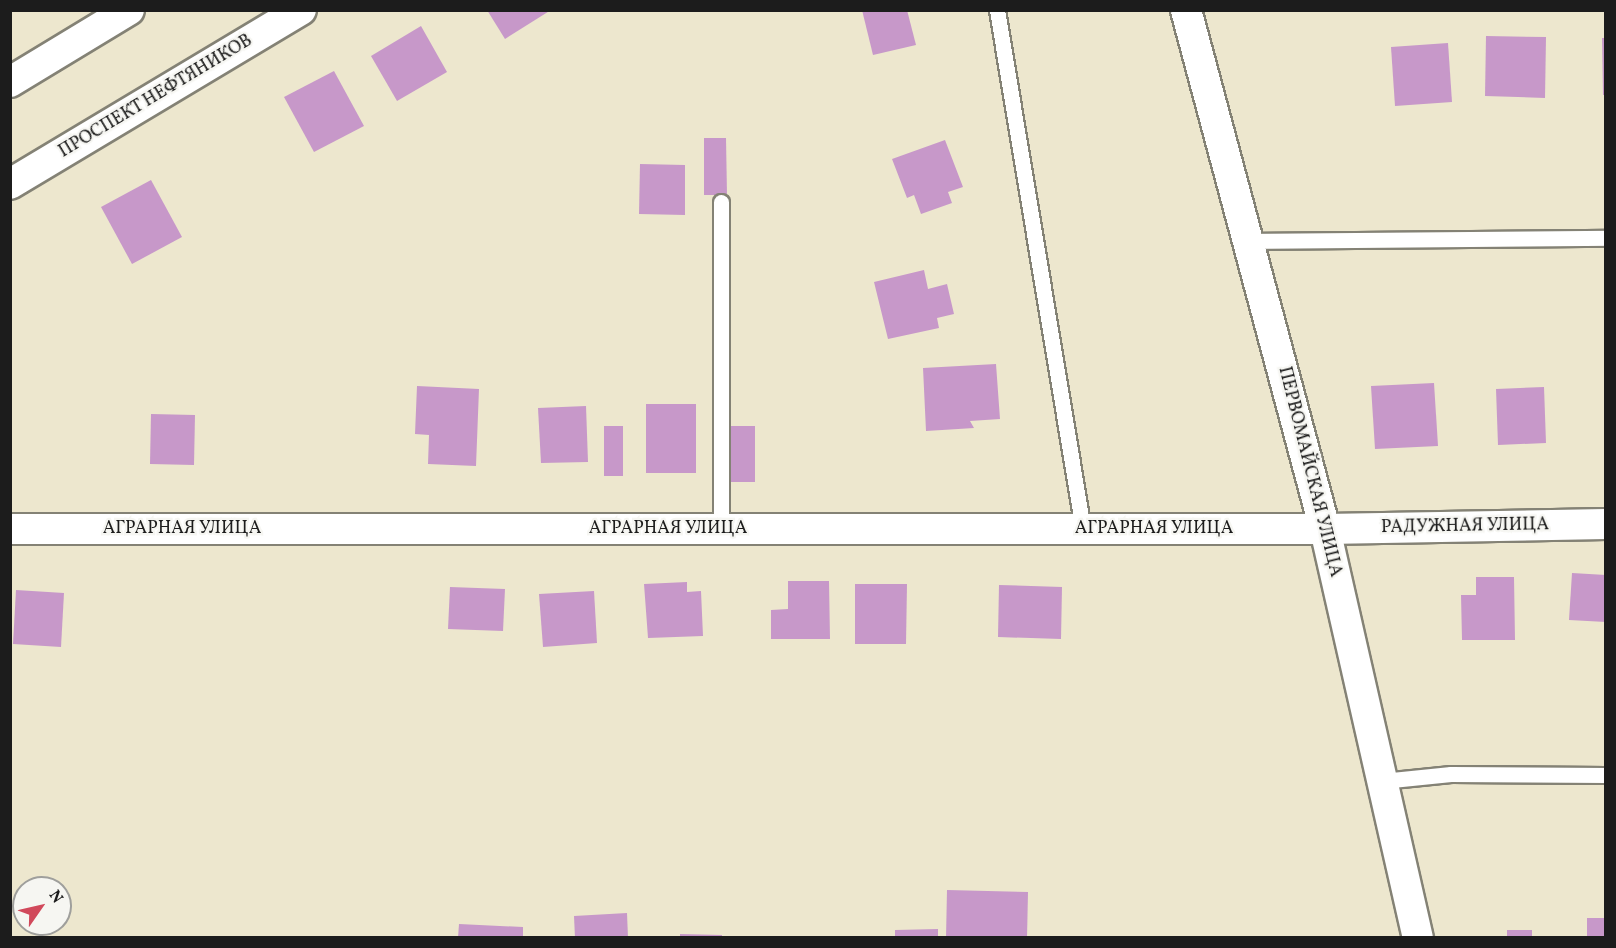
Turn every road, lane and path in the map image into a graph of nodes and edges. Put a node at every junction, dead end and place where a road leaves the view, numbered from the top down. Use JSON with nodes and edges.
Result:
{"nodes":[{"id":1,"x":129,"y":10,"type":"edge"},
{"id":2,"x":302,"y":10,"type":"edge"},
{"id":3,"x":997,"y":10,"type":"edge"},
{"id":4,"x":1186,"y":10,"type":"edge"},
{"id":5,"x":10,"y":82,"type":"edge"},
{"id":6,"x":10,"y":184,"type":"edge"},
{"id":7,"x":721,"y":202,"type":"dead end"},
{"id":8,"x":1605,"y":238,"type":"edge"},
{"id":9,"x":1248,"y":241,"type":"junction"},
{"id":10,"x":1605,"y":524,"type":"edge"},
{"id":11,"x":10,"y":529,"type":"edge"},
{"id":12,"x":721,"y":529,"type":"junction"},
{"id":13,"x":1083,"y":529,"type":"junction"},
{"id":14,"x":1325,"y":529,"type":"junction"},
{"id":15,"x":1605,"y":775,"type":"edge"},
{"id":16,"x":1382,"y":781,"type":"junction"},
{"id":17,"x":1418,"y":938,"type":"edge"}],
"edges":[{"from":1,"to":5,"type":"street"},
{"from":2,"to":6,"type":"street","name":"ПРОСПЕКТ НЕФТЯНИКОВ"},
{"from":3,"to":13,"type":"lane"},
{"from":4,"to":9,"type":"street","name":"ПЕРВОМАЙСКАЯ УЛИЦА"},
{"from":7,"to":12,"type":"lane"},
{"from":8,"to":9,"type":"lane"},
{"from":9,"to":14,"type":"street","name":"ПЕРВОМАЙСКАЯ УЛИЦА"},
{"from":10,"to":14,"type":"street","name":"РАДУЖНАЯ УЛИЦА"},
{"from":11,"to":12,"type":"street","name":"АГРАРНАЯ УЛИЦА"},
{"from":12,"to":13,"type":"street","name":"АГРАРНАЯ УЛИЦА"},
{"from":13,"to":14,"type":"street","name":"АГРАРНАЯ УЛИЦА"},
{"from":14,"to":16,"type":"street","name":"ПЕРВОМАЙСКАЯ УЛИЦА"},
{"from":15,"to":16,"type":"lane"},
{"from":16,"to":17,"type":"street","name":"ПЕРВОМАЙСКАЯ УЛИЦА"}]}
